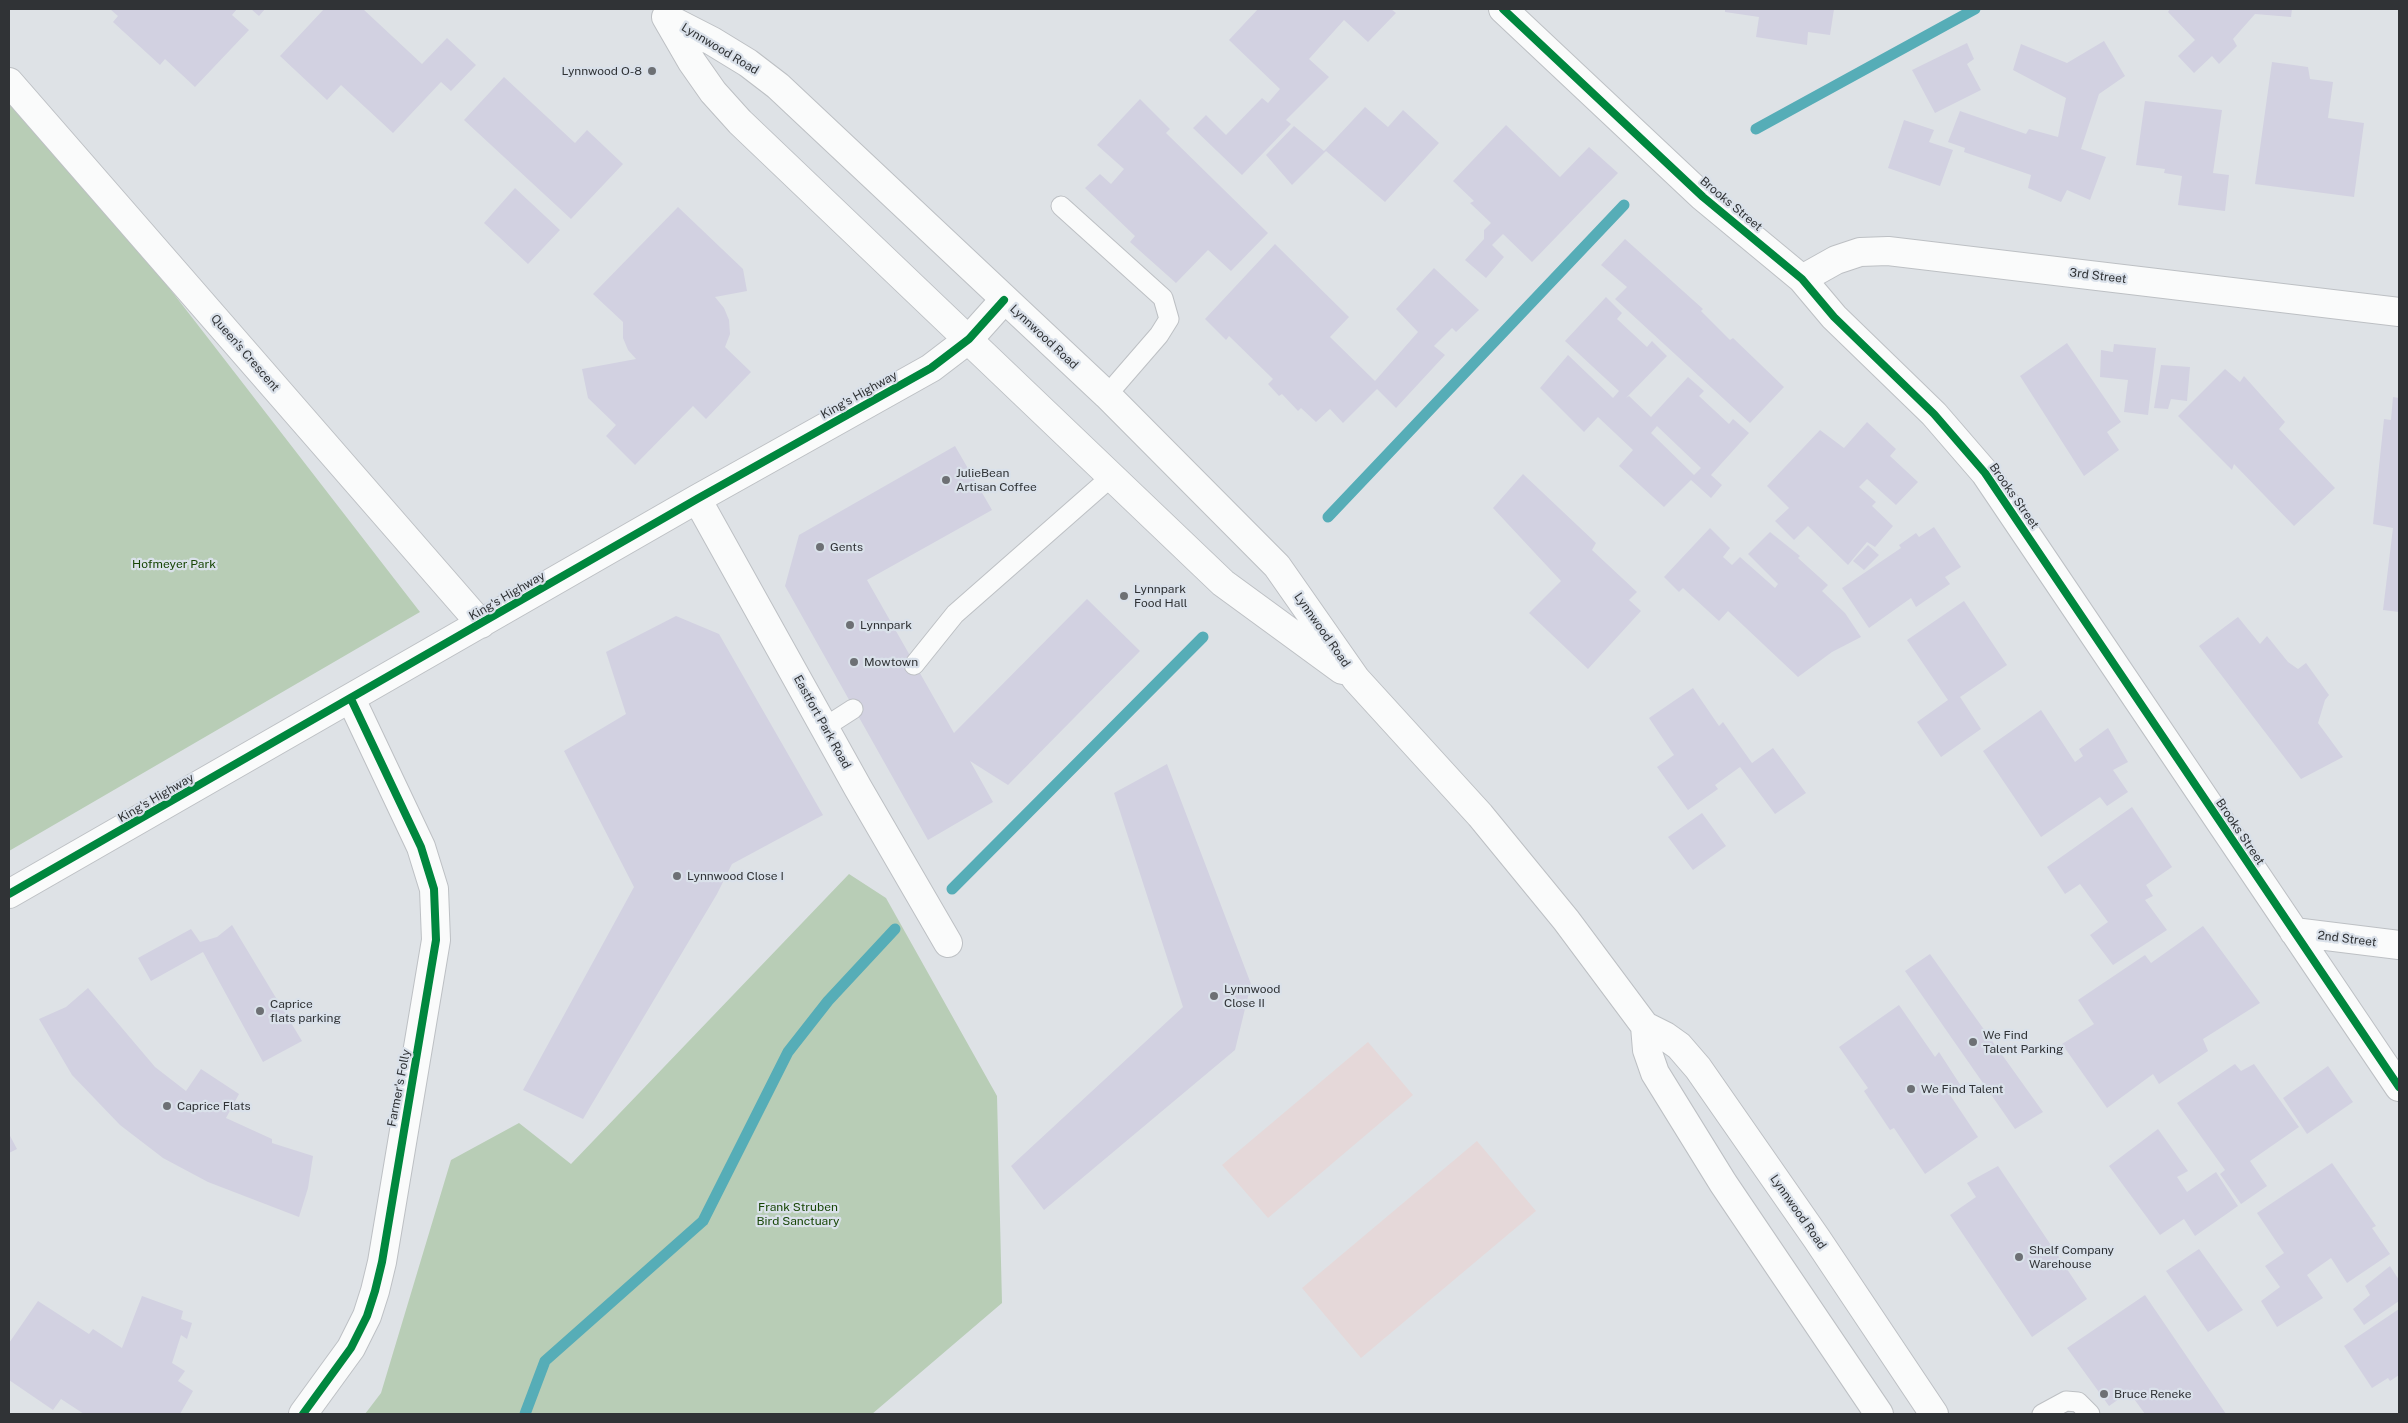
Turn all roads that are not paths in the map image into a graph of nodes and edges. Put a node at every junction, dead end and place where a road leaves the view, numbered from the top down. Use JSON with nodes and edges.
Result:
{"nodes":[{"id":1,"x":1503,"y":9,"type":"edge"},
{"id":2,"x":663,"y":14,"type":"edge"},
{"id":3,"x":9,"y":82,"type":"edge"},
{"id":4,"x":1061,"y":206,"type":"dead end"},
{"id":5,"x":1802,"y":279,"type":"junction"},
{"id":6,"x":1004,"y":300,"type":"junction"},
{"id":7,"x":2399,"y":312,"type":"edge"},
{"id":8,"x":969,"y":339,"type":"junction"},
{"id":9,"x":1107,"y":394,"type":"junction"},
{"id":10,"x":1112,"y":477,"type":"junction"},
{"id":11,"x":697,"y":499,"type":"junction"},
{"id":12,"x":481,"y":624,"type":"junction"},
{"id":13,"x":914,"y":665,"type":"dead end"},
{"id":14,"x":1356,"y":679,"type":"junction"},
{"id":15,"x":350,"y":699,"type":"junction"},
{"id":16,"x":854,"y":710,"type":"dead end"},
{"id":17,"x":825,"y":727,"type":"junction"},
{"id":18,"x":9,"y":894,"type":"edge"},
{"id":19,"x":2294,"y":932,"type":"junction"},
{"id":20,"x":948,"y":943,"type":"dead end"},
{"id":21,"x":2399,"y":946,"type":"edge"},
{"id":22,"x":1645,"y":1026,"type":"junction"},
{"id":23,"x":2399,"y":1087,"type":"edge"},
{"id":24,"x":303,"y":1414,"type":"edge"},
{"id":25,"x":1879,"y":1414,"type":"edge"},
{"id":26,"x":1934,"y":1414,"type":"edge"},
{"id":27,"x":2042,"y":1414,"type":"edge"},
{"id":28,"x":2090,"y":1414,"type":"edge"}],
"edges":[{"from":1,"to":5,"type":"street","name":"Brooks Street"},
{"from":2,"to":6,"type":"street","name":"Lynnwood Road"},
{"from":2,"to":8,"type":"street","name":"Lynnwood Road"},
{"from":3,"to":12,"type":"street","name":"Queen's Crescent"},
{"from":4,"to":9,"type":"lane"},
{"from":5,"to":7,"type":"street","name":"3rd Street"},
{"from":5,"to":19,"type":"street","name":"Brooks Street"},
{"from":6,"to":8,"type":"street","name":"King's Highway"},
{"from":6,"to":9,"type":"street","name":"Lynnwood Road"},
{"from":8,"to":10,"type":"street","name":"Lynnwood Road"},
{"from":8,"to":11,"type":"street","name":"King's Highway"},
{"from":9,"to":14,"type":"street","name":"Lynnwood Road"},
{"from":10,"to":13,"type":"lane"},
{"from":10,"to":14,"type":"street","name":"Lynnwood Road"},
{"from":11,"to":12,"type":"street","name":"King's Highway"},
{"from":11,"to":17,"type":"street","name":"Eastfort Park Road"},
{"from":12,"to":15,"type":"street","name":"King's Highway"},
{"from":14,"to":22,"type":"street","name":"Lynnwood Road"},
{"from":15,"to":18,"type":"street","name":"King's Highway"},
{"from":15,"to":24,"type":"street","name":"Farmer's Folly"},
{"from":16,"to":17,"type":"lane"},
{"from":17,"to":20,"type":"street","name":"Eastfort Park Road"},
{"from":19,"to":21,"type":"street","name":"2nd Street"},
{"from":19,"to":23,"type":"street","name":"Brooks Street"},
{"from":22,"to":25,"type":"street"},
{"from":22,"to":26,"type":"street","name":"Lynnwood Road"},
{"from":27,"to":28,"type":"lane"}]}
